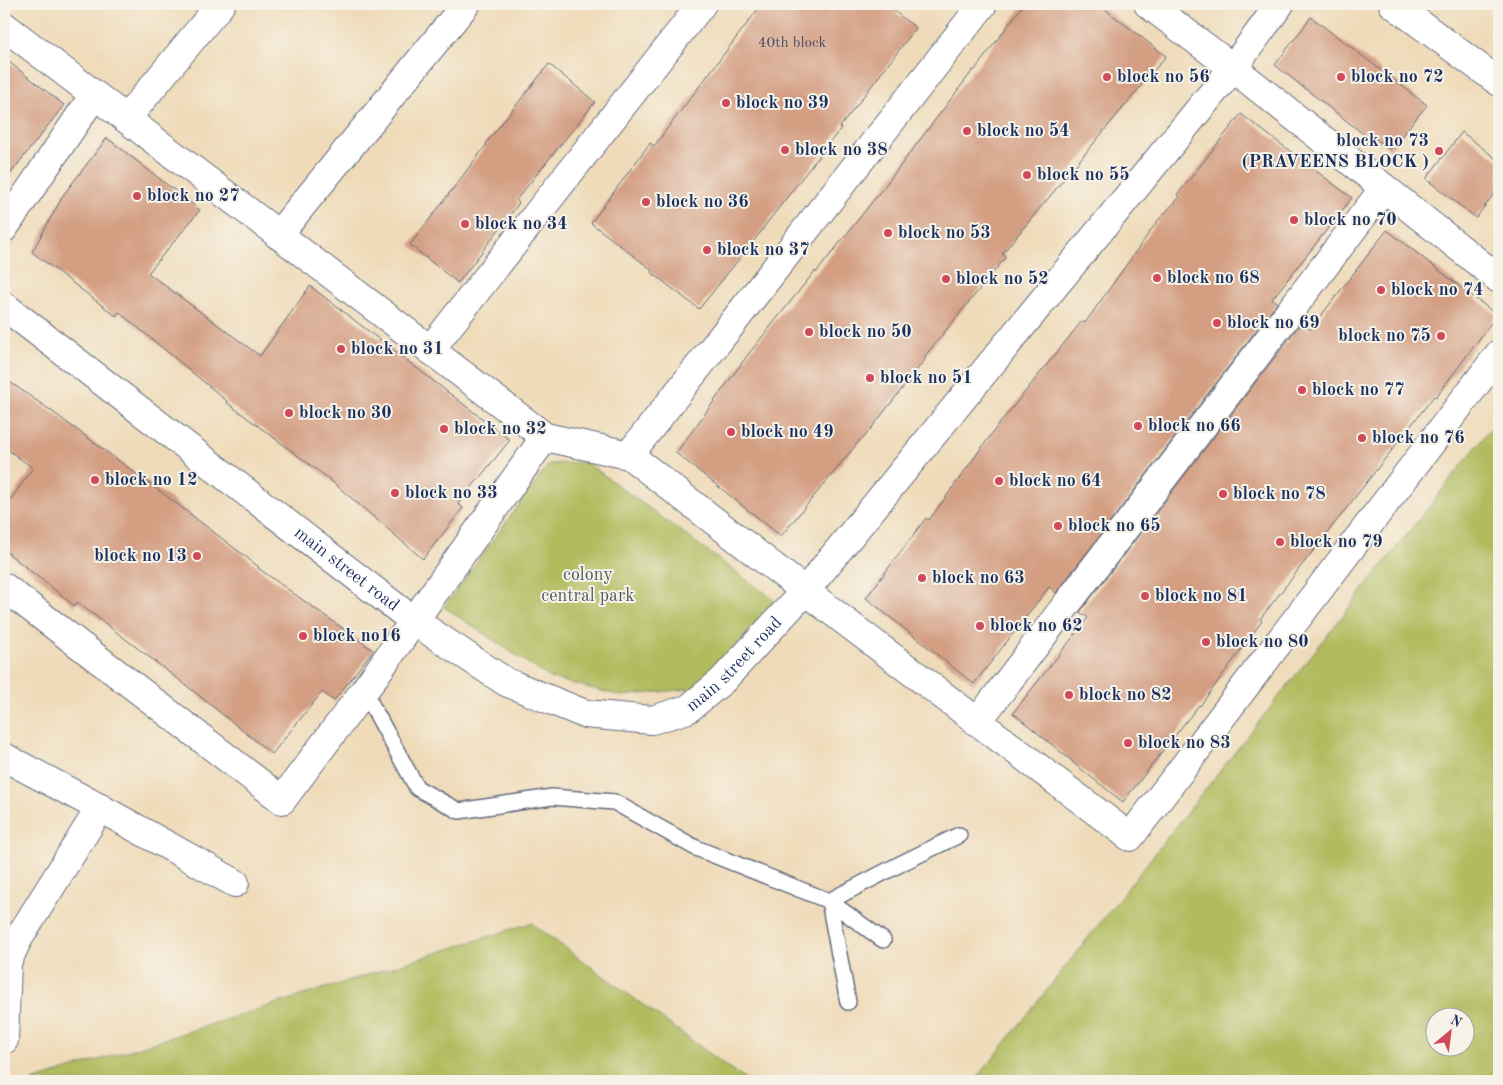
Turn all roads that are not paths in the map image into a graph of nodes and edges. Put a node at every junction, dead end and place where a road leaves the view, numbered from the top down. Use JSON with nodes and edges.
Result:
{"nodes":[{"id":1,"x":221,"y":4,"type":"edge"},
{"id":2,"x":466,"y":4,"type":"edge"},
{"id":3,"x":702,"y":4,"type":"edge"},
{"id":4,"x":983,"y":4,"type":"edge"},
{"id":5,"x":1148,"y":4,"type":"edge"},
{"id":6,"x":1280,"y":4,"type":"edge"},
{"id":7,"x":1393,"y":4,"type":"edge"},
{"id":8,"x":4,"y":26,"type":"edge"},
{"id":9,"x":1233,"y":68,"type":"junction"},
{"id":10,"x":1499,"y":82,"type":"edge"},
{"id":11,"x":94,"y":95,"type":"junction"},
{"id":12,"x":126,"y":119,"type":"junction"},
{"id":13,"x":1384,"y":188,"type":"junction"},
{"id":14,"x":4,"y":228,"type":"edge"},
{"id":15,"x":278,"y":235,"type":"junction"},
{"id":16,"x":1499,"y":279,"type":"edge"},
{"id":17,"x":4,"y":306,"type":"edge"},
{"id":18,"x":430,"y":350,"type":"junction"},
{"id":19,"x":1499,"y":354,"type":"edge"},
{"id":20,"x":545,"y":437,"type":"junction"},
{"id":21,"x":629,"y":455,"type":"junction"},
{"id":22,"x":4,"y":587,"type":"edge"},
{"id":23,"x":805,"y":591,"type":"junction"},
{"id":24,"x":414,"y":622,"type":"junction"},
{"id":25,"x":364,"y":691,"type":"junction"},
{"id":26,"x":977,"y":722,"type":"junction"},
{"id":27,"x":4,"y":757,"type":"edge"},
{"id":28,"x":100,"y":808,"type":"junction"},
{"id":29,"x":959,"y":835,"type":"dead end"},
{"id":30,"x":235,"y":883,"type":"dead end"},
{"id":31,"x":829,"y":901,"type":"junction"},
{"id":32,"x":883,"y":940,"type":"dead end"},
{"id":33,"x":848,"y":1002,"type":"dead end"},
{"id":34,"x":4,"y":1040,"type":"edge"}],
"edges":[{"from":1,"to":12,"type":"street"},
{"from":2,"to":15,"type":"street"},
{"from":3,"to":18,"type":"street"},
{"from":4,"to":21,"type":"street"},
{"from":5,"to":9,"type":"street"},
{"from":6,"to":9,"type":"street","name":"main street road"},
{"from":7,"to":10,"type":"street"},
{"from":8,"to":11,"type":"street"},
{"from":9,"to":13,"type":"street"},
{"from":9,"to":23,"type":"street","name":"main street road"},
{"from":11,"to":12,"type":"street"},
{"from":11,"to":14,"type":"street"},
{"from":12,"to":15,"type":"street"},
{"from":13,"to":16,"type":"street"},
{"from":13,"to":26,"type":"street"},
{"from":15,"to":18,"type":"street"},
{"from":17,"to":24,"type":"street","name":"main street road"},
{"from":18,"to":20,"type":"street"},
{"from":19,"to":26,"type":"street"},
{"from":20,"to":21,"type":"street"},
{"from":20,"to":24,"type":"street"},
{"from":21,"to":23,"type":"street"},
{"from":22,"to":25,"type":"street"},
{"from":23,"to":24,"type":"street","name":"main street road"},
{"from":23,"to":26,"type":"street"},
{"from":24,"to":25,"type":"street"},
{"from":25,"to":31,"type":"lane"},
{"from":27,"to":28,"type":"street"},
{"from":28,"to":30,"type":"street"},
{"from":28,"to":34,"type":"street"},
{"from":29,"to":31,"type":"lane"},
{"from":31,"to":32,"type":"lane"},
{"from":31,"to":33,"type":"lane"}]}
